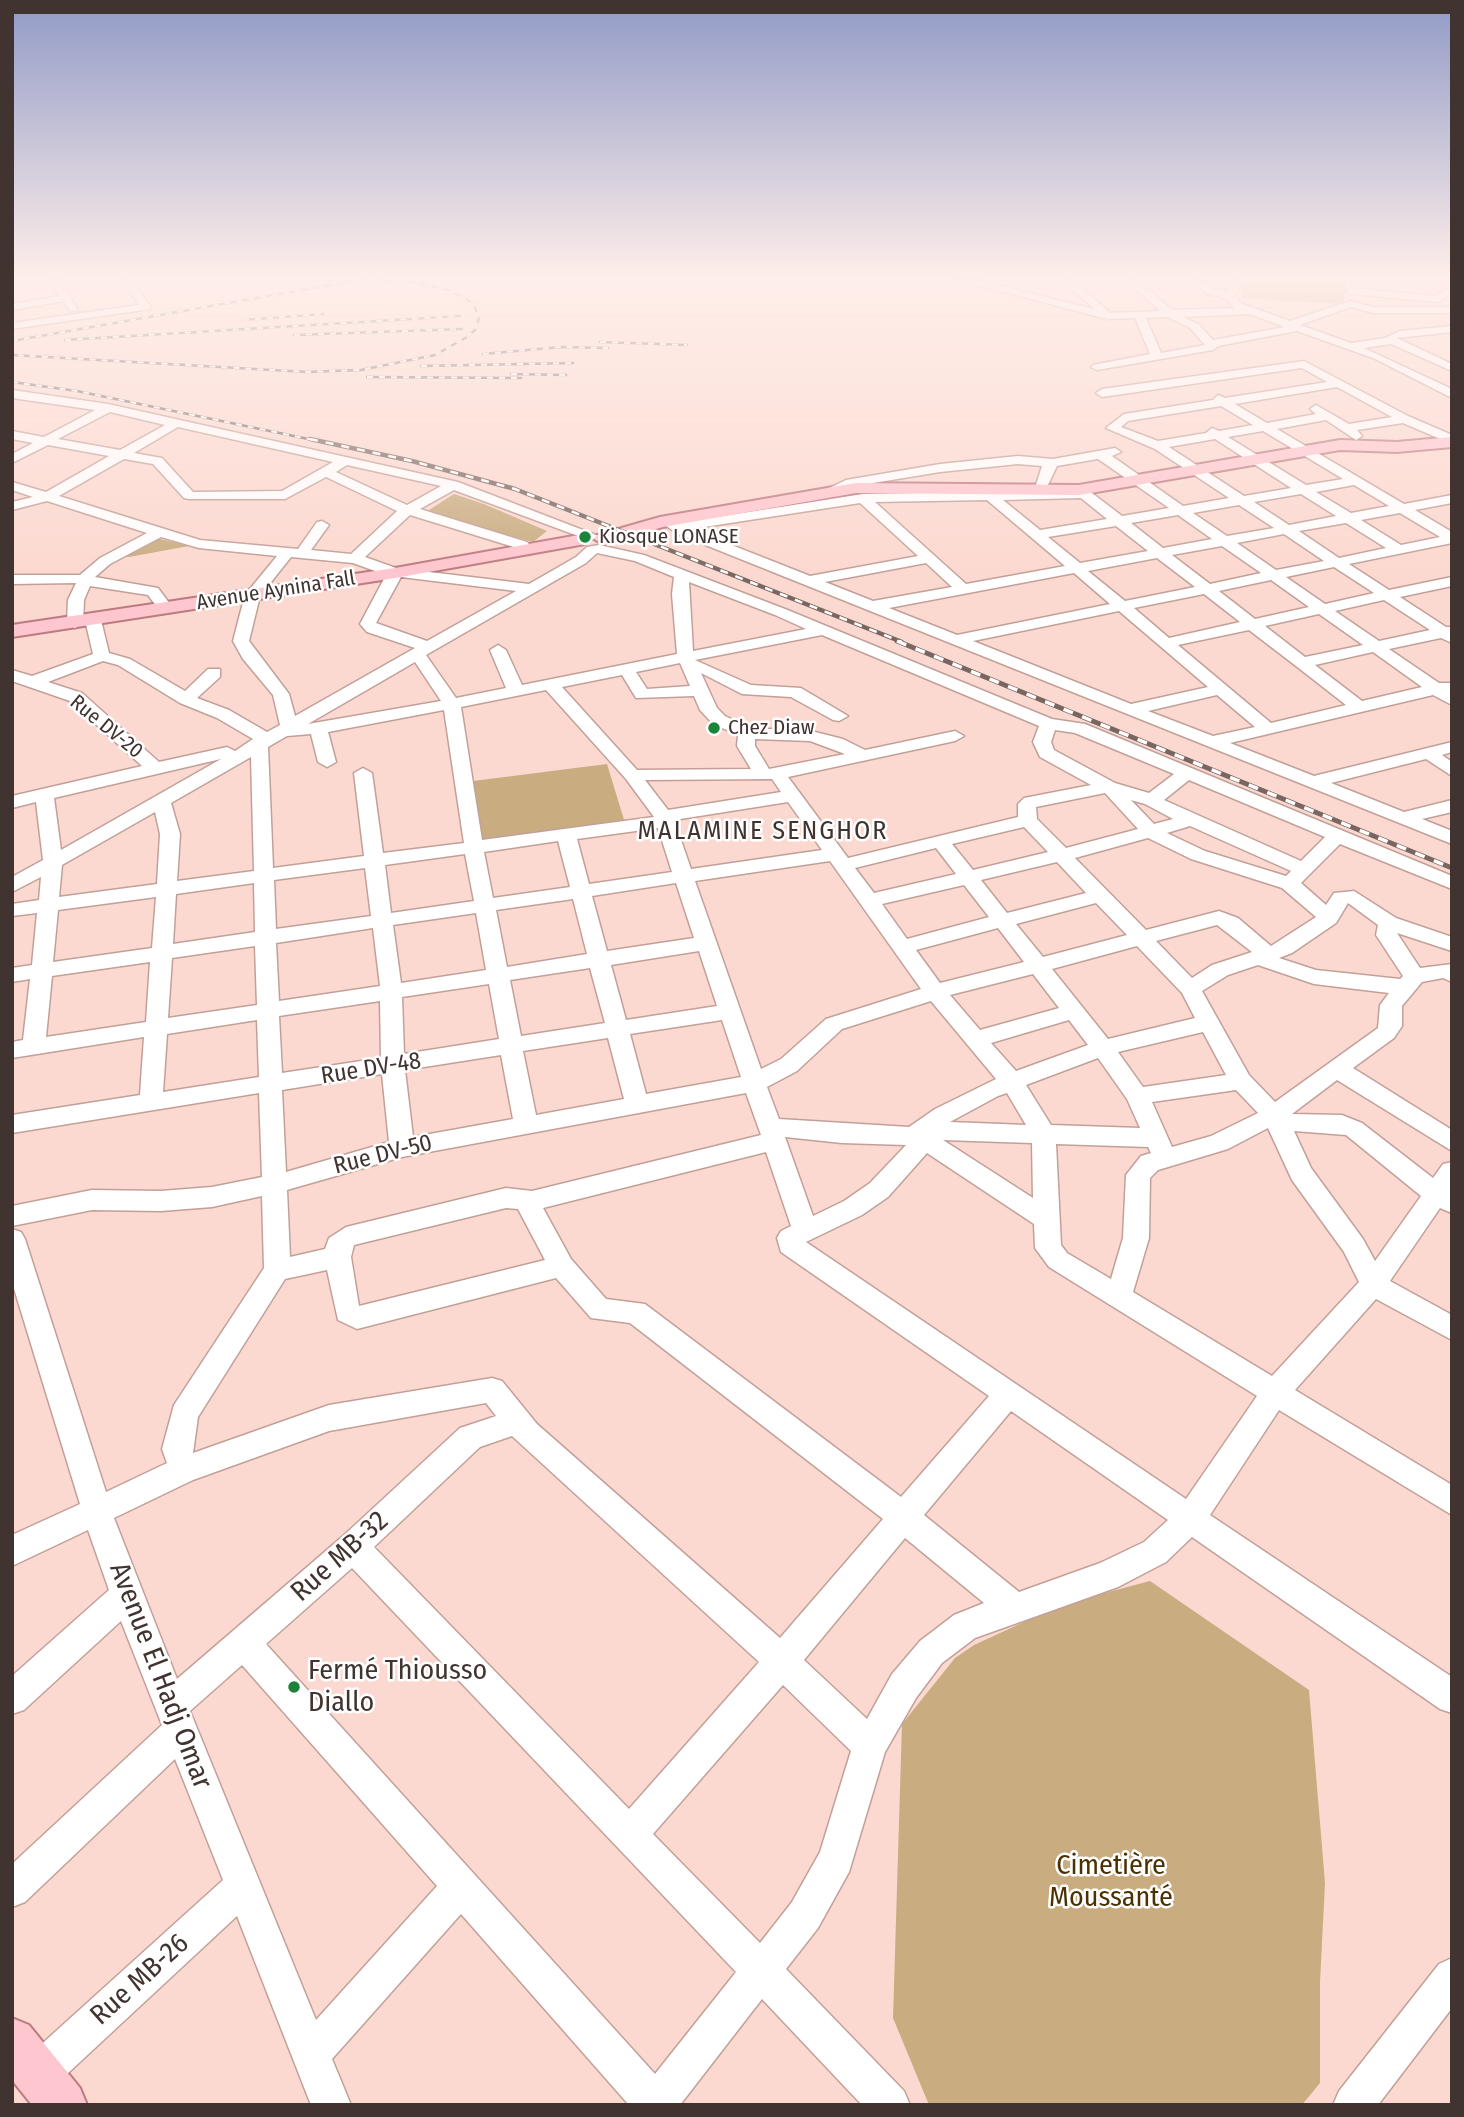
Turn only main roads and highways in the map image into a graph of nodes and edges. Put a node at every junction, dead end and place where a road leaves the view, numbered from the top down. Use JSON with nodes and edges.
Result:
{"nodes":[{"id":1,"x":1450,"y":444,"type":"edge"},
{"id":2,"x":12,"y":631,"type":"edge"}],
"edges":[{"from":1,"to":2,"type":"main road","name":"Avenue Aynina Fall"}]}
